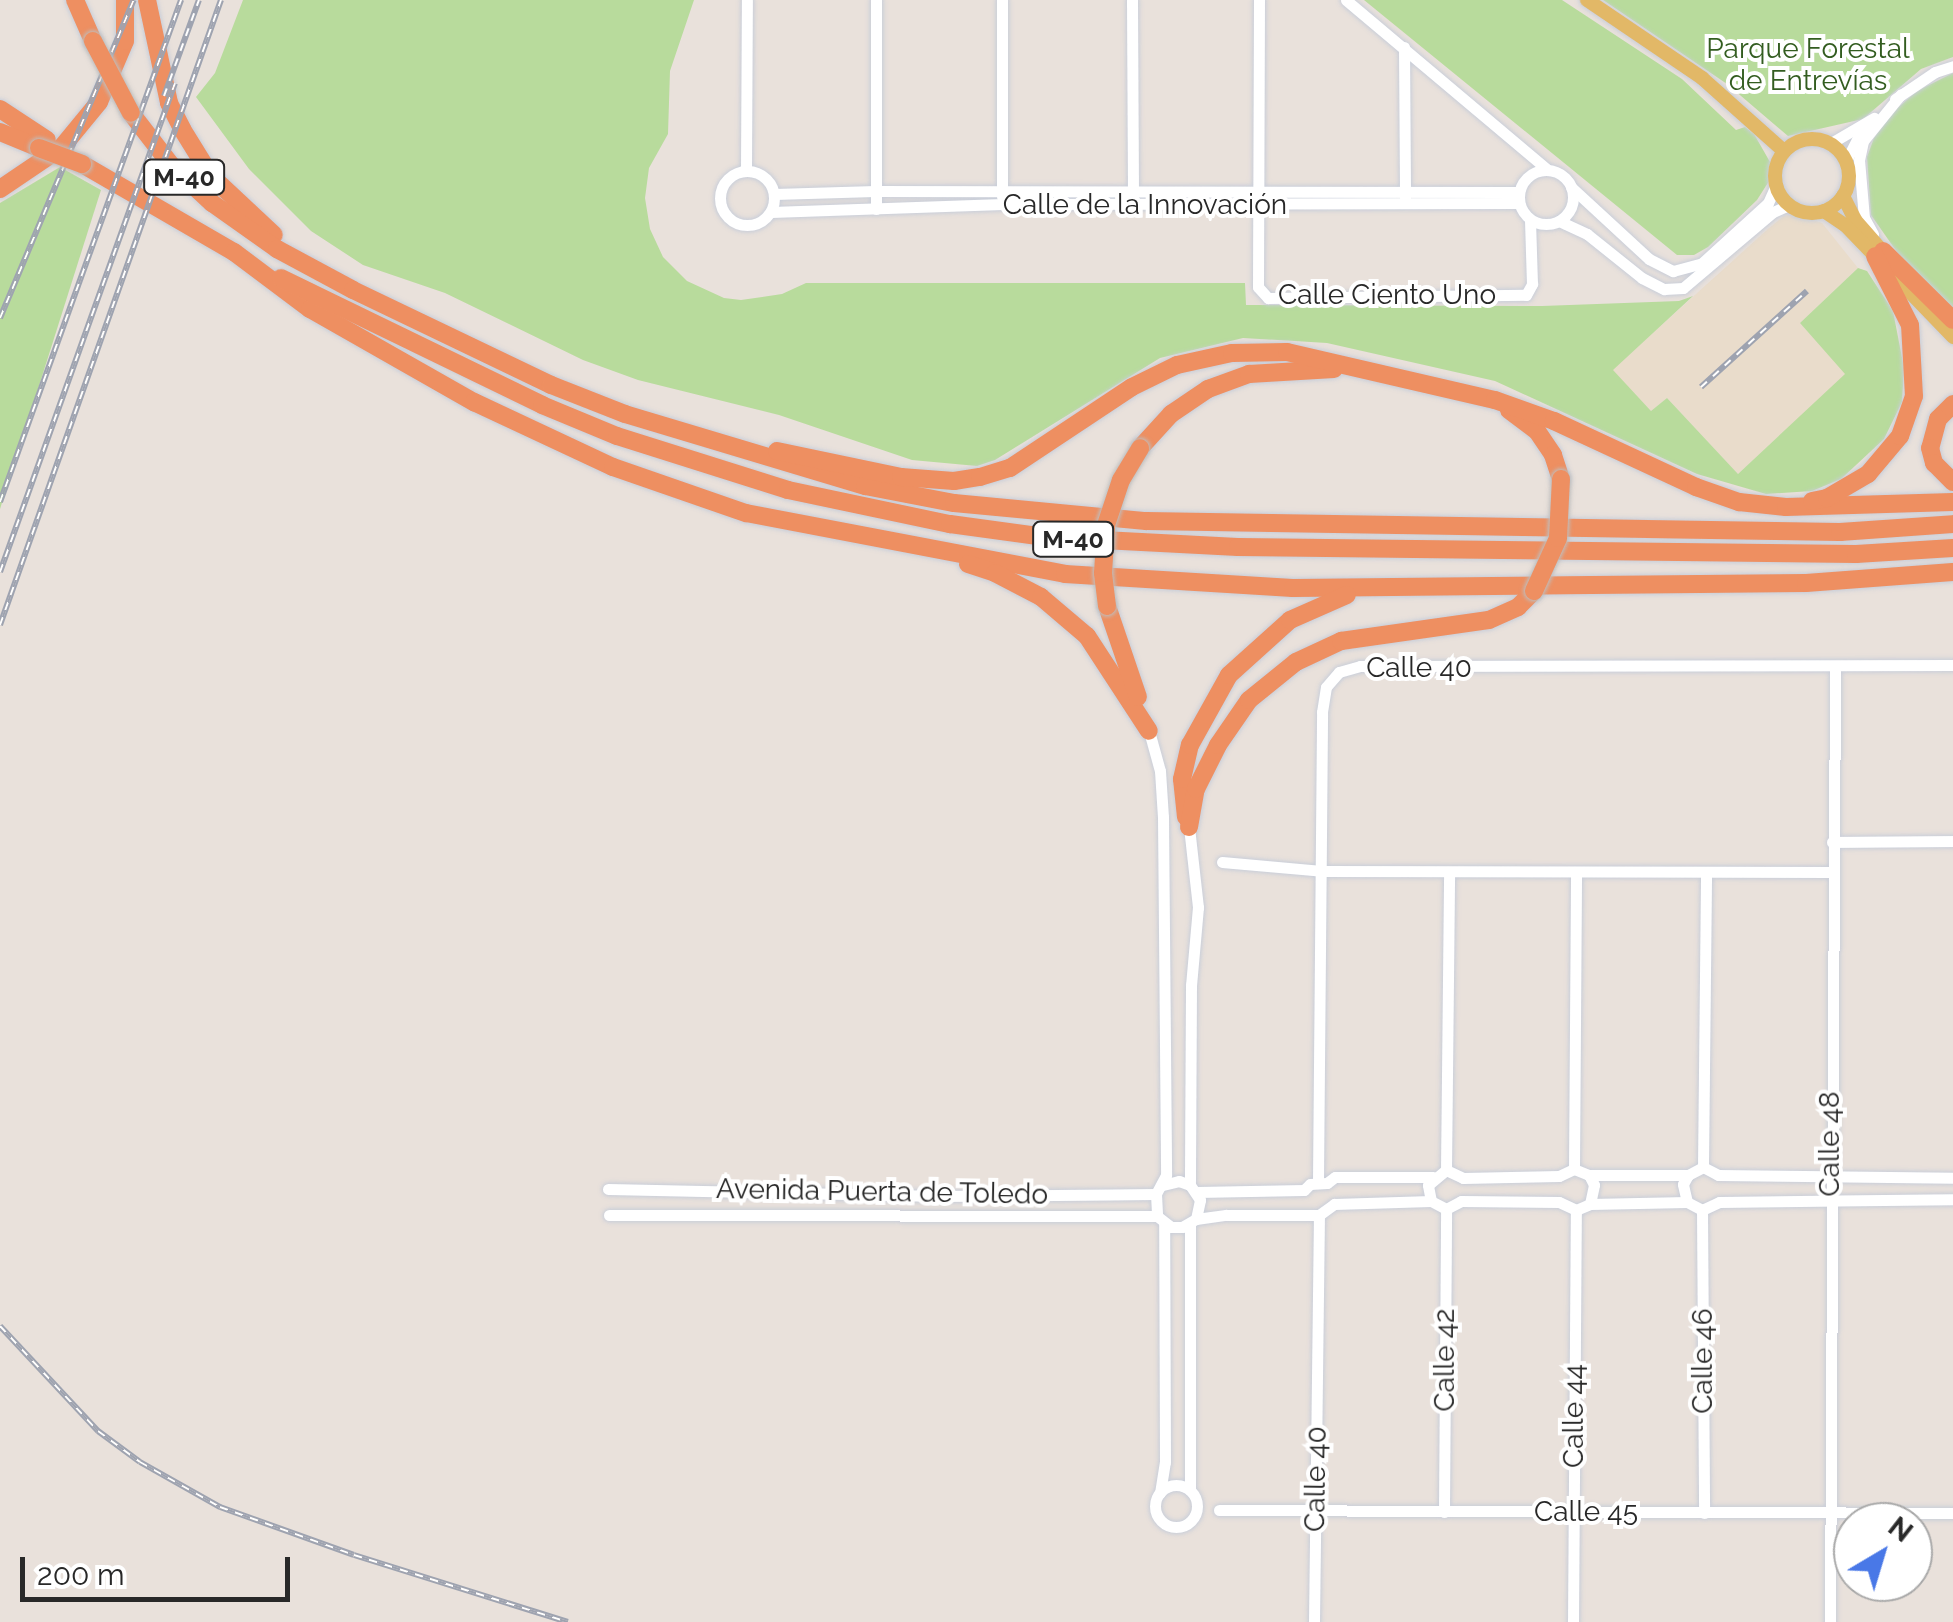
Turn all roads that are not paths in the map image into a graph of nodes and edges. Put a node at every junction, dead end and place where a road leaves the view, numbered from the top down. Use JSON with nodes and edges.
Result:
{"nodes":[{"id":1,"x":75,"y":0,"type":"edge"},
{"id":2,"x":125,"y":0,"type":"edge"},
{"id":3,"x":147,"y":0,"type":"edge"},
{"id":4,"x":747,"y":0,"type":"edge"},
{"id":5,"x":876,"y":0,"type":"edge"},
{"id":6,"x":1002,"y":0,"type":"edge"},
{"id":7,"x":1132,"y":0,"type":"edge"},
{"id":8,"x":1260,"y":0,"type":"edge"},
{"id":9,"x":1346,"y":0,"type":"edge"},
{"id":10,"x":1587,"y":0,"type":"edge"},
{"id":11,"x":1404,"y":47,"type":"junction"},
{"id":12,"x":1953,"y":66,"type":"edge"},
{"id":13,"x":1901,"y":94,"type":"junction"},
{"id":14,"x":0,"y":109,"type":"edge"},
{"id":15,"x":1865,"y":127,"type":"junction"},
{"id":16,"x":3,"y":135,"type":"edge"},
{"id":17,"x":1830,"y":143,"type":"junction"},
{"id":18,"x":43,"y":144,"type":"junction"},
{"id":19,"x":1784,"y":151,"type":"junction"},
{"id":20,"x":1846,"y":161,"type":"junction"},
{"id":21,"x":746,"y":170,"type":"junction"},
{"id":22,"x":1548,"y":170,"type":"junction"},
{"id":23,"x":1776,"y":185,"type":"junction"},
{"id":24,"x":1571,"y":187,"type":"junction"},
{"id":25,"x":0,"y":189,"type":"edge"},
{"id":26,"x":875,"y":190,"type":"junction"},
{"id":27,"x":774,"y":194,"type":"junction"},
{"id":28,"x":1843,"y":196,"type":"junction"},
{"id":29,"x":1002,"y":198,"type":"junction"},
{"id":30,"x":1133,"y":198,"type":"junction"},
{"id":31,"x":1519,"y":198,"type":"junction"},
{"id":32,"x":1261,"y":199,"type":"junction"},
{"id":33,"x":1405,"y":199,"type":"junction"},
{"id":34,"x":1789,"y":205,"type":"junction"},
{"id":35,"x":876,"y":209,"type":"junction"},
{"id":36,"x":1824,"y":211,"type":"junction"},
{"id":37,"x":771,"y":212,"type":"junction"},
{"id":38,"x":1530,"y":220,"type":"junction"},
{"id":39,"x":1558,"y":221,"type":"junction"},
{"id":40,"x":1879,"y":254,"type":"junction"},
{"id":41,"x":245,"y":260,"type":"junction"},
{"id":42,"x":1953,"y":320,"type":"edge"},
{"id":43,"x":1953,"y":329,"type":"edge"},
{"id":44,"x":1953,"y":338,"type":"edge"},
{"id":45,"x":493,"y":357,"type":"junction"},
{"id":46,"x":1374,"y":369,"type":"junction"},
{"id":47,"x":1494,"y":400,"type":"junction"},
{"id":48,"x":1953,"y":404,"type":"edge"},
{"id":49,"x":626,"y":414,"type":"junction"},
{"id":50,"x":1953,"y":482,"type":"edge"},
{"id":51,"x":1953,"y":502,"type":"edge"},
{"id":52,"x":1786,"y":507,"type":"junction"},
{"id":53,"x":1953,"y":524,"type":"edge"},
{"id":54,"x":867,"y":534,"type":"junction"},
{"id":55,"x":1953,"y":548,"type":"edge"},
{"id":56,"x":1953,"y":572,"type":"edge"},
{"id":57,"x":1911,"y":575,"type":"junction"},
{"id":58,"x":1953,"y":582,"type":"edge"},
{"id":59,"x":1370,"y":590,"type":"junction"},
{"id":60,"x":1953,"y":665,"type":"edge"},
{"id":61,"x":1836,"y":666,"type":"junction"},
{"id":62,"x":1149,"y":730,"type":"junction"},
{"id":63,"x":1188,"y":827,"type":"junction"},
{"id":64,"x":1953,"y":841,"type":"edge"},
{"id":65,"x":1832,"y":842,"type":"junction"},
{"id":66,"x":1222,"y":862,"type":"dead end"},
{"id":67,"x":1322,"y":871,"type":"junction"},
{"id":68,"x":1449,"y":872,"type":"junction"},
{"id":69,"x":1576,"y":872,"type":"junction"},
{"id":70,"x":1832,"y":872,"type":"junction"},
{"id":71,"x":1706,"y":873,"type":"junction"},
{"id":72,"x":1574,"y":1168,"type":"junction"},
{"id":73,"x":1703,"y":1168,"type":"junction"},
{"id":74,"x":1446,"y":1170,"type":"junction"},
{"id":75,"x":1590,"y":1175,"type":"junction"},
{"id":76,"x":1688,"y":1175,"type":"junction"},
{"id":77,"x":1718,"y":1175,"type":"junction"},
{"id":78,"x":1559,"y":1176,"type":"junction"},
{"id":79,"x":1433,"y":1177,"type":"junction"},
{"id":80,"x":1829,"y":1177,"type":"junction"},
{"id":81,"x":1463,"y":1178,"type":"junction"},
{"id":82,"x":1953,"y":1178,"type":"edge"},
{"id":83,"x":1322,"y":1182,"type":"junction"},
{"id":84,"x":1194,"y":1189,"type":"junction"},
{"id":85,"x":608,"y":1190,"type":"dead end"},
{"id":86,"x":1160,"y":1190,"type":"junction"},
{"id":87,"x":1304,"y":1190,"type":"junction"},
{"id":88,"x":1953,"y":1200,"type":"edge"},
{"id":89,"x":1431,"y":1201,"type":"junction"},
{"id":90,"x":1462,"y":1201,"type":"junction"},
{"id":91,"x":1830,"y":1201,"type":"junction"},
{"id":92,"x":1559,"y":1202,"type":"junction"},
{"id":93,"x":1687,"y":1202,"type":"junction"},
{"id":94,"x":1719,"y":1202,"type":"junction"},
{"id":95,"x":1334,"y":1204,"type":"junction"},
{"id":96,"x":1590,"y":1204,"type":"junction"},
{"id":97,"x":1446,"y":1209,"type":"junction"},
{"id":98,"x":1576,"y":1210,"type":"junction"},
{"id":99,"x":1702,"y":1210,"type":"junction"},
{"id":100,"x":1314,"y":1214,"type":"junction"},
{"id":101,"x":609,"y":1216,"type":"dead end"},
{"id":102,"x":1160,"y":1220,"type":"junction"},
{"id":103,"x":1193,"y":1221,"type":"junction"},
{"id":104,"x":1190,"y":1490,"type":"junction"},
{"id":105,"x":1160,"y":1493,"type":"junction"},
{"id":106,"x":1219,"y":1510,"type":"dead end"},
{"id":107,"x":1315,"y":1511,"type":"junction"},
{"id":108,"x":1444,"y":1512,"type":"junction"},
{"id":109,"x":1574,"y":1512,"type":"junction"},
{"id":110,"x":1704,"y":1513,"type":"junction"},
{"id":111,"x":1830,"y":1513,"type":"junction"},
{"id":112,"x":1953,"y":1513,"type":"edge"},
{"id":113,"x":1314,"y":1622,"type":"edge"},
{"id":114,"x":1573,"y":1622,"type":"edge"},
{"id":115,"x":1830,"y":1622,"type":"edge"}],
"edges":[{"from":1,"to":45,"type":"highway","number":"M-40","bridge":true},
{"from":2,"to":25,"type":"highway"},
{"from":3,"to":45,"type":"highway"},
{"from":4,"to":21,"type":"street"},
{"from":5,"to":26,"type":"street"},
{"from":6,"to":29,"type":"street"},
{"from":7,"to":30,"type":"street"},
{"from":8,"to":32,"type":"street"},
{"from":9,"to":11,"type":"street"},
{"from":10,"to":19,"type":"main road"},
{"from":11,"to":22,"type":"street"},
{"from":11,"to":33,"type":"street"},
{"from":12,"to":13,"type":"street"},
{"from":13,"to":15,"type":"street"},
{"from":13,"to":40,"type":"street"},
{"from":14,"to":18,"type":"highway","number":"M-40"},
{"from":15,"to":17,"type":"street"},
{"from":15,"to":20,"type":"street"},
{"from":16,"to":18,"type":"highway"},
{"from":17,"to":19,"type":"main road"},
{"from":17,"to":20,"type":"main road"},
{"from":18,"to":41,"type":"highway","number":"M-40","bridge":true},
{"from":19,"to":23,"type":"main road"},
{"from":20,"to":28,"type":"main road"},
{"from":21,"to":27,"type":"street"},
{"from":21,"to":37,"type":"street"},
{"from":22,"to":24,"type":"street"},
{"from":22,"to":31,"type":"street"},
{"from":23,"to":24,"type":"street"},
{"from":23,"to":34,"type":"main road"},
{"from":24,"to":39,"type":"street"},
{"from":26,"to":27,"type":"street","name":"Calle de la Innovación"},
{"from":26,"to":29,"type":"street","name":"Calle de la Innovación"},
{"from":26,"to":35,"type":"street"},
{"from":27,"to":37,"type":"street"},
{"from":28,"to":36,"type":"main road"},
{"from":28,"to":40,"type":"main road"},
{"from":29,"to":30,"type":"street","name":"Calle de la Innovación"},
{"from":29,"to":35,"type":"street","name":"Calle de la Innovación"},
{"from":30,"to":32,"type":"street","name":"Calle de la Innovación"},
{"from":31,"to":33,"type":"street","name":"Calle de la Innovación"},
{"from":31,"to":38,"type":"street"},
{"from":32,"to":33,"type":"street","name":"Calle de la Innovación"},
{"from":32,"to":38,"type":"street","name":"Calle Ciento Uno"},
{"from":34,"to":36,"type":"main road"},
{"from":34,"to":39,"type":"street"},
{"from":35,"to":37,"type":"street","name":"Calle de la Innovación"},
{"from":36,"to":40,"type":"main road"},
{"from":38,"to":39,"type":"street"},
{"from":40,"to":42,"type":"highway"},
{"from":40,"to":43,"type":"main road"},
{"from":40,"to":44,"type":"main road"},
{"from":40,"to":52,"type":"highway"},
{"from":41,"to":54,"type":"highway"},
{"from":41,"to":55,"type":"highway","number":"M-40"},
{"from":45,"to":49,"type":"highway","number":"M-40"},
{"from":46,"to":47,"type":"highway"},
{"from":46,"to":49,"type":"highway"},
{"from":46,"to":62,"type":"highway","bridge":true},
{"from":47,"to":52,"type":"highway"},
{"from":47,"to":63,"type":"highway","bridge":true},
{"from":48,"to":50,"type":"highway"},
{"from":49,"to":53,"type":"highway","number":"M-40"},
{"from":51,"to":52,"type":"highway"},
{"from":54,"to":59,"type":"highway"},
{"from":54,"to":62,"type":"highway"},
{"from":56,"to":57,"type":"highway"},
{"from":57,"to":58,"type":"highway"},
{"from":57,"to":59,"type":"highway"},
{"from":59,"to":63,"type":"highway"},
{"from":60,"to":61,"type":"street","name":"Calle 40"},
{"from":61,"to":65,"type":"street","name":"Calle 48"},
{"from":61,"to":67,"type":"street","name":"Calle 40"},
{"from":62,"to":86,"type":"street"},
{"from":63,"to":84,"type":"street"},
{"from":64,"to":65,"type":"street"},
{"from":65,"to":70,"type":"street","name":"Calle 48"},
{"from":66,"to":67,"type":"street"},
{"from":67,"to":68,"type":"street"},
{"from":67,"to":83,"type":"street","name":"Calle 40"},
{"from":68,"to":69,"type":"street"},
{"from":68,"to":74,"type":"street"},
{"from":69,"to":71,"type":"street"},
{"from":69,"to":72,"type":"street"},
{"from":70,"to":71,"type":"street"},
{"from":70,"to":80,"type":"street","name":"Calle 48"},
{"from":71,"to":73,"type":"street"},
{"from":72,"to":75,"type":"street"},
{"from":72,"to":78,"type":"street"},
{"from":73,"to":76,"type":"street"},
{"from":73,"to":77,"type":"street"},
{"from":74,"to":79,"type":"street"},
{"from":74,"to":81,"type":"street"},
{"from":75,"to":76,"type":"street"},
{"from":75,"to":96,"type":"street"},
{"from":76,"to":93,"type":"street"},
{"from":77,"to":80,"type":"street"},
{"from":77,"to":94,"type":"street"},
{"from":78,"to":81,"type":"street"},
{"from":78,"to":92,"type":"street"},
{"from":79,"to":83,"type":"street"},
{"from":79,"to":89,"type":"street"},
{"from":80,"to":82,"type":"street"},
{"from":80,"to":91,"type":"street","name":"Calle 48"},
{"from":81,"to":90,"type":"street"},
{"from":83,"to":87,"type":"street"},
{"from":83,"to":95,"type":"street","name":"Calle 40"},
{"from":84,"to":86,"type":"street","name":"Avenida Puerta de Toledo"},
{"from":84,"to":87,"type":"street","name":"Avenida Puerta de Toledo"},
{"from":84,"to":103,"type":"street"},
{"from":85,"to":86,"type":"street","name":"Avenida Puerta de Toledo"},
{"from":86,"to":102,"type":"street"},
{"from":87,"to":100,"type":"street","name":"Calle 40"},
{"from":88,"to":91,"type":"street"},
{"from":89,"to":95,"type":"street"},
{"from":89,"to":97,"type":"street"},
{"from":90,"to":92,"type":"street"},
{"from":90,"to":97,"type":"street"},
{"from":91,"to":94,"type":"street"},
{"from":91,"to":111,"type":"street","name":"Calle 48"},
{"from":92,"to":98,"type":"street"},
{"from":93,"to":96,"type":"street"},
{"from":93,"to":99,"type":"street"},
{"from":94,"to":99,"type":"street"},
{"from":95,"to":100,"type":"street"},
{"from":96,"to":98,"type":"street"},
{"from":97,"to":108,"type":"street","name":"Calle 42"},
{"from":98,"to":109,"type":"street","name":"Calle 44"},
{"from":99,"to":110,"type":"street","name":"Calle 46"},
{"from":100,"to":103,"type":"street","name":"Avenida Puerta de Toledo"},
{"from":100,"to":107,"type":"street","name":"Calle 40"},
{"from":101,"to":102,"type":"street","name":"Avenida Puerta de Toledo"},
{"from":102,"to":103,"type":"street","name":"Avenida Puerta de Toledo"},
{"from":102,"to":105,"type":"street"},
{"from":103,"to":104,"type":"street"},
{"from":104,"to":105,"type":"street"},
{"from":104,"to":105,"type":"street"},
{"from":106,"to":107,"type":"street","name":"Calle 45"},
{"from":107,"to":108,"type":"street","name":"Calle 45"},
{"from":107,"to":113,"type":"street","name":"Calle 40"},
{"from":108,"to":109,"type":"street","name":"Calle 45"},
{"from":109,"to":110,"type":"street","name":"Calle 45"},
{"from":109,"to":114,"type":"street","name":"Calle 44"},
{"from":110,"to":111,"type":"street","name":"Calle 45"},
{"from":111,"to":112,"type":"street","name":"Calle 45"},
{"from":111,"to":115,"type":"street","name":"Calle 48"}]}
